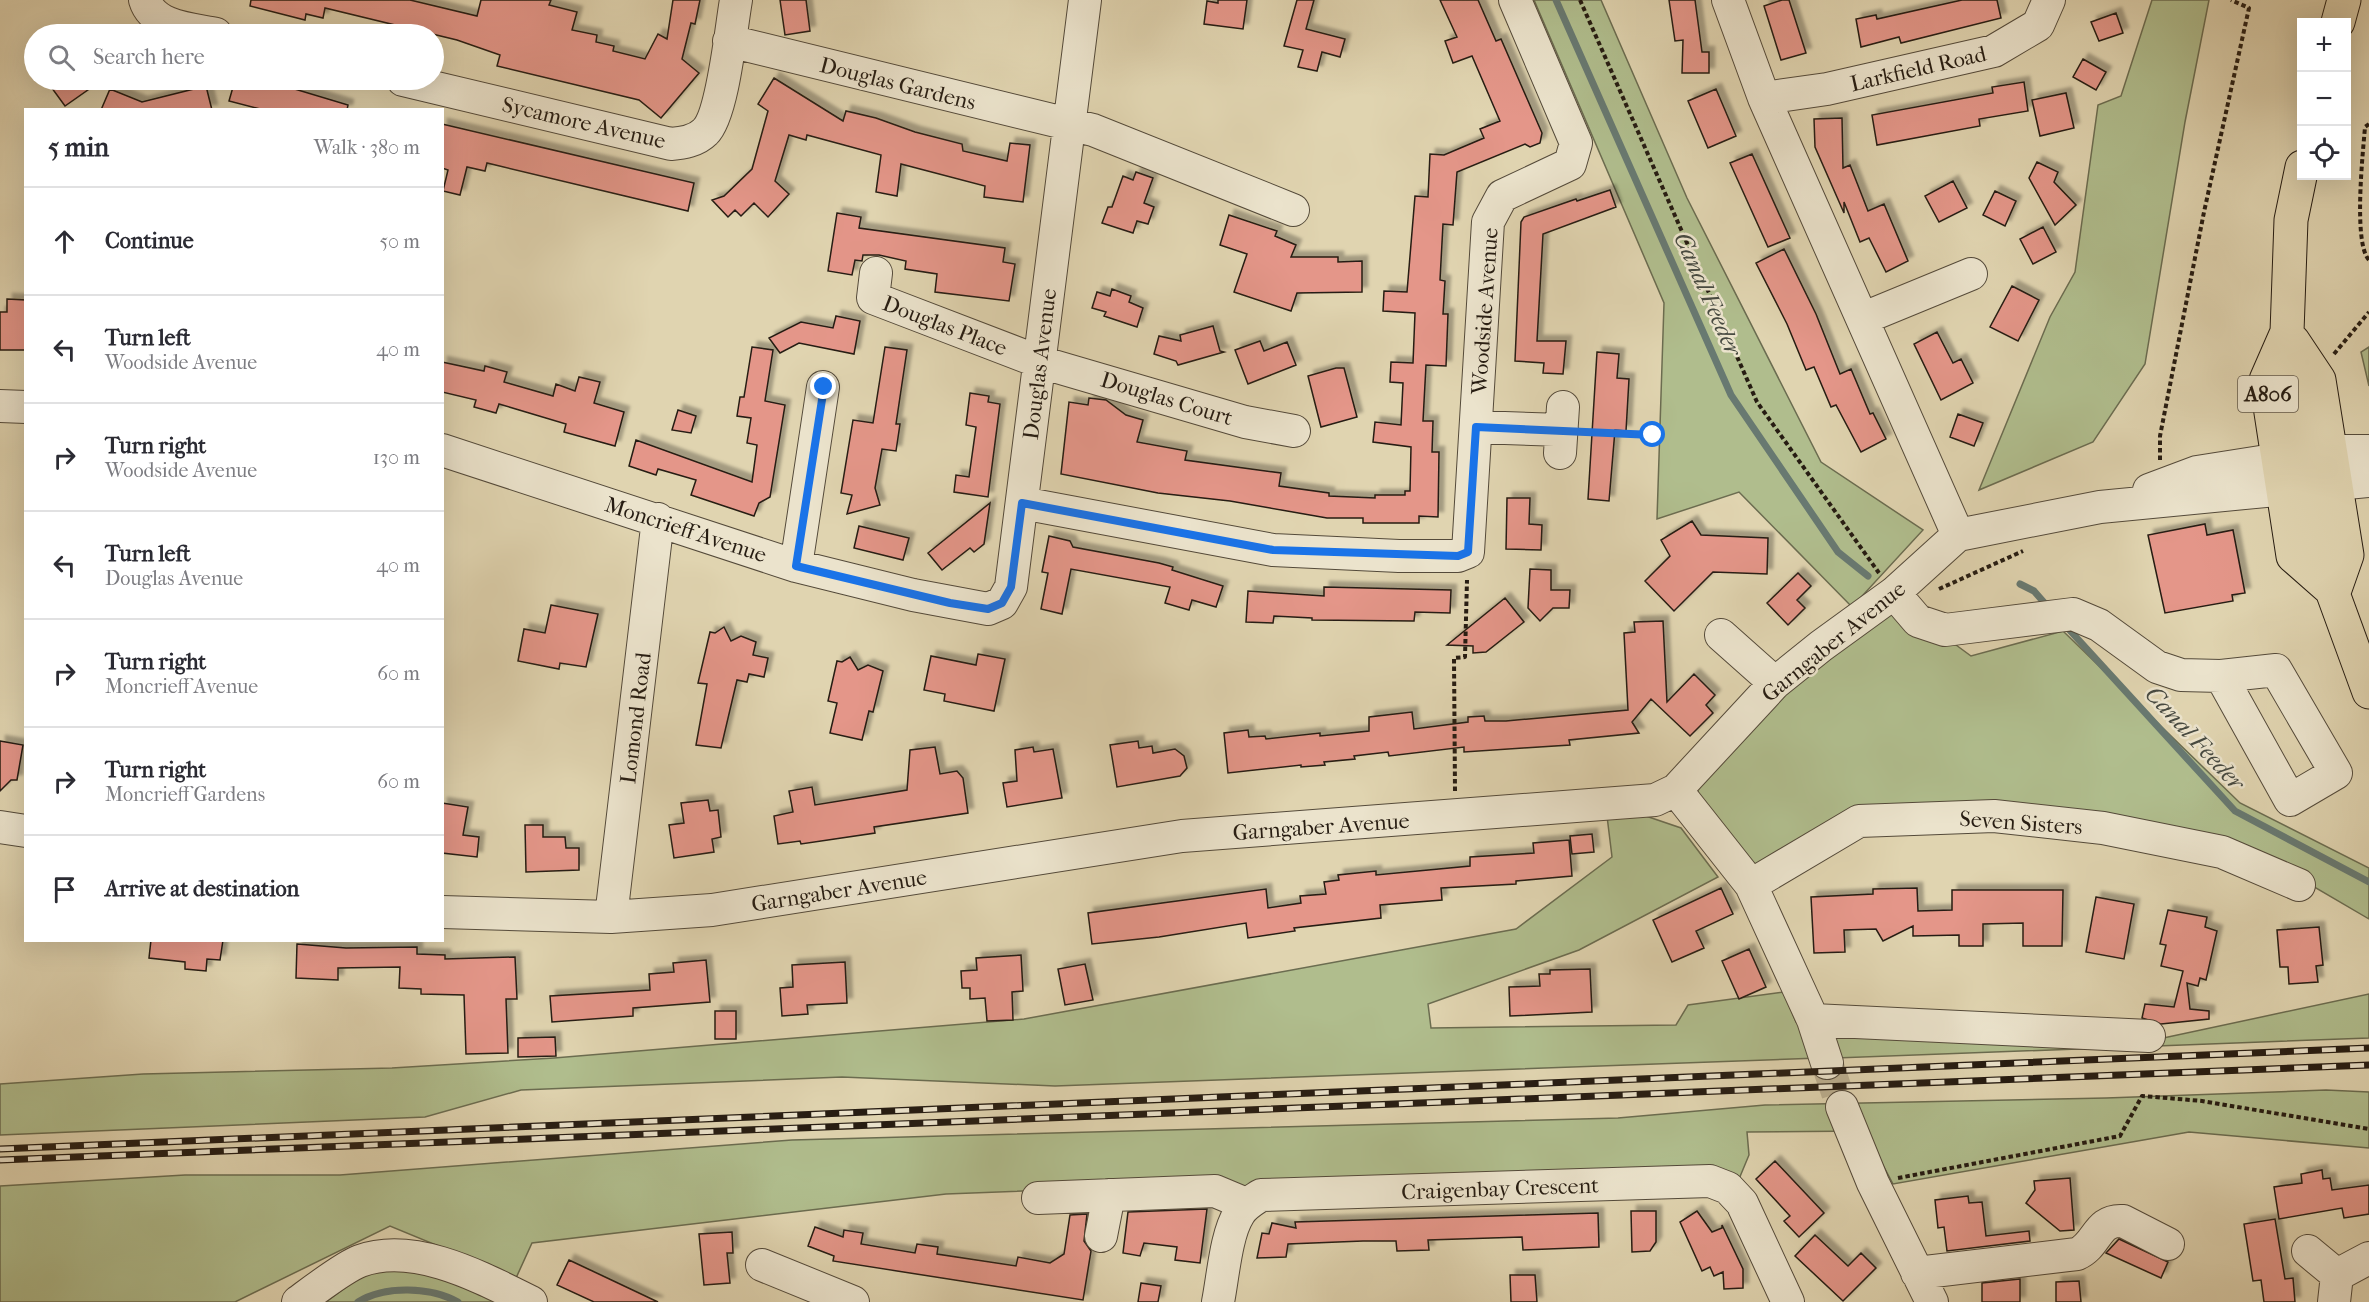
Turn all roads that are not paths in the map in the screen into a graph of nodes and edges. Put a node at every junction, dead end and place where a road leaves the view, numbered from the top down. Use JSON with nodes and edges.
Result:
{"nodes":[{"id":1,"x":145,"y":0,"type":"edge"},
{"id":2,"x":736,"y":0,"type":"edge"},
{"id":3,"x":1084,"y":0,"type":"edge"},
{"id":4,"x":1515,"y":0,"type":"edge"},
{"id":5,"x":1728,"y":0,"type":"edge"},
{"id":6,"x":2049,"y":0,"type":"edge"},
{"id":7,"x":2344,"y":0,"type":"edge"},
{"id":8,"x":2339,"y":18,"type":"edge"},
{"id":9,"x":173,"y":24,"type":"edge"},
{"id":10,"x":729,"y":41,"type":"junction"},
{"id":11,"x":444,"y":90,"type":"edge"},
{"id":12,"x":1764,"y":98,"type":"junction"},
{"id":13,"x":1068,"y":123,"type":"junction"},
{"id":14,"x":2298,"y":180,"type":"edge"},
{"id":15,"x":1293,"y":210,"type":"dead end"},
{"id":16,"x":876,"y":273,"type":"dead end"},
{"id":17,"x":1971,"y":274,"type":"dead end"},
{"id":18,"x":1864,"y":318,"type":"junction"},
{"id":19,"x":2287,"y":332,"type":"junction"},
{"id":20,"x":1040,"y":362,"type":"junction"},
{"id":21,"x":824,"y":387,"type":"dead end"},
{"id":22,"x":0,"y":406,"type":"edge"},
{"id":23,"x":24,"y":407,"type":"edge"},
{"id":24,"x":1476,"y":427,"type":"junction"},
{"id":25,"x":1561,"y":430,"type":"road end"},
{"id":26,"x":1294,"y":431,"type":"dead end"},
{"id":27,"x":444,"y":451,"type":"edge"},
{"id":28,"x":2369,"y":451,"type":"edge"},
{"id":29,"x":2306,"y":471,"type":"junction"},
{"id":30,"x":2369,"y":481,"type":"edge"},
{"id":31,"x":1022,"y":503,"type":"junction"},
{"id":32,"x":658,"y":519,"type":"junction"},
{"id":33,"x":1958,"y":535,"type":"junction"},
{"id":34,"x":796,"y":566,"type":"junction"},
{"id":35,"x":2334,"y":592,"type":"junction"},
{"id":36,"x":1894,"y":593,"type":"junction"},
{"id":37,"x":1002,"y":603,"type":"joint"},
{"id":38,"x":1719,"y":631,"type":"dead end"},
{"id":39,"x":2221,"y":676,"type":"dead end"},
{"id":40,"x":1775,"y":683,"type":"junction"},
{"id":41,"x":2369,"y":692,"type":"edge"},
{"id":42,"x":1676,"y":790,"type":"junction"},
{"id":43,"x":0,"y":827,"type":"edge"},
{"id":44,"x":24,"y":831,"type":"edge"},
{"id":45,"x":1751,"y":885,"type":"junction"},
{"id":46,"x":2299,"y":885,"type":"dead end"},
{"id":47,"x":444,"y":912,"type":"edge"},
{"id":48,"x":612,"y":917,"type":"junction"},
{"id":49,"x":1812,"y":1020,"type":"junction"},
{"id":50,"x":2149,"y":1036,"type":"dead end"},
{"id":51,"x":1827,"y":1063,"type":"tunnel mouth"},
{"id":52,"x":1842,"y":1107,"type":"tunnel mouth"},
{"id":53,"x":1109,"y":1195,"type":"junction"},
{"id":54,"x":1038,"y":1198,"type":"dead end"},
{"id":55,"x":1246,"y":1204,"type":"junction"},
{"id":56,"x":1101,"y":1236,"type":"dead end"},
{"id":57,"x":2168,"y":1244,"type":"dead end"},
{"id":58,"x":2308,"y":1251,"type":"dead end"},
{"id":59,"x":2369,"y":1258,"type":"edge"},
{"id":60,"x":762,"y":1265,"type":"dead end"},
{"id":61,"x":1917,"y":1272,"type":"junction"},
{"id":62,"x":2336,"y":1289,"type":"edge"},
{"id":63,"x":298,"y":1302,"type":"edge"},
{"id":64,"x":531,"y":1302,"type":"edge"},
{"id":65,"x":853,"y":1302,"type":"edge"},
{"id":66,"x":1218,"y":1302,"type":"edge"},
{"id":67,"x":1788,"y":1302,"type":"edge"},
{"id":68,"x":1932,"y":1302,"type":"edge"}],
"edges":[{"from":1,"to":9,"type":"street"},
{"from":2,"to":10,"type":"street","name":"Sycamore Avenue"},
{"from":3,"to":13,"type":"street","name":"Douglas Avenue"},
{"from":4,"to":24,"type":"street","name":"Woodside Avenue"},
{"from":5,"to":12,"type":"street"},
{"from":6,"to":12,"type":"street","name":"Larkfield Road"},
{"from":7,"to":8,"type":"main road"},
{"from":10,"to":11,"type":"street","name":"Sycamore Avenue"},
{"from":10,"to":13,"type":"street","name":"Douglas Gardens"},
{"from":12,"to":18,"type":"street"},
{"from":13,"to":15,"type":"street"},
{"from":13,"to":20,"type":"street","name":"Douglas Avenue"},
{"from":14,"to":19,"type":"main road","number":"A806"},
{"from":16,"to":20,"type":"street","name":"Douglas Place"},
{"from":17,"to":18,"type":"street"},
{"from":18,"to":33,"type":"street"},
{"from":19,"to":29,"type":"main road","number":"A806"},
{"from":19,"to":29,"type":"main road","number":"A806"},
{"from":20,"to":26,"type":"street","name":"Douglas Court"},
{"from":20,"to":31,"type":"street","name":"Douglas Avenue"},
{"from":21,"to":34,"type":"street"},
{"from":22,"to":23,"type":"street"},
{"from":24,"to":25,"type":"street"},
{"from":24,"to":31,"type":"street","name":"Woodside Avenue"},
{"from":27,"to":32,"type":"street","name":"Moncrieff Avenue"},
{"from":28,"to":29,"type":"street"},
{"from":29,"to":30,"type":"street"},
{"from":29,"to":33,"type":"street"},
{"from":29,"to":35,"type":"main road","number":"A806"},
{"from":29,"to":35,"type":"main road","number":"A806"},
{"from":31,"to":37,"type":"street","name":"Douglas Avenue"},
{"from":32,"to":34,"type":"street","name":"Moncrieff Avenue"},
{"from":32,"to":48,"type":"street","name":"Lomond Road"},
{"from":33,"to":36,"type":"street","name":"Garngaber Avenue"},
{"from":34,"to":37,"type":"street","name":"Moncrieff Avenue"},
{"from":35,"to":41,"type":"main road","number":"A806"},
{"from":36,"to":39,"type":"street"},
{"from":36,"to":40,"type":"street","name":"Garngaber Avenue"},
{"from":38,"to":40,"type":"street"},
{"from":40,"to":42,"type":"street","name":"Garngaber Avenue"},
{"from":42,"to":45,"type":"street"},
{"from":42,"to":48,"type":"street","name":"Garngaber Avenue"},
{"from":43,"to":44,"type":"street"},
{"from":45,"to":46,"type":"street","name":"Seven Sisters"},
{"from":45,"to":49,"type":"street"},
{"from":47,"to":48,"type":"street","name":"Garngaber Avenue"},
{"from":49,"to":50,"type":"street"},
{"from":49,"to":51,"type":"street"},
{"from":52,"to":61,"type":"street"},
{"from":53,"to":54,"type":"street"},
{"from":53,"to":55,"type":"street"},
{"from":53,"to":56,"type":"street"},
{"from":55,"to":66,"type":"street"},
{"from":55,"to":67,"type":"street","name":"Craigenbay Crescent"},
{"from":57,"to":61,"type":"street"},
{"from":58,"to":62,"type":"street"},
{"from":59,"to":62,"type":"street"},
{"from":60,"to":65,"type":"street"},
{"from":61,"to":68,"type":"street"},
{"from":63,"to":64,"type":"street"}]}
